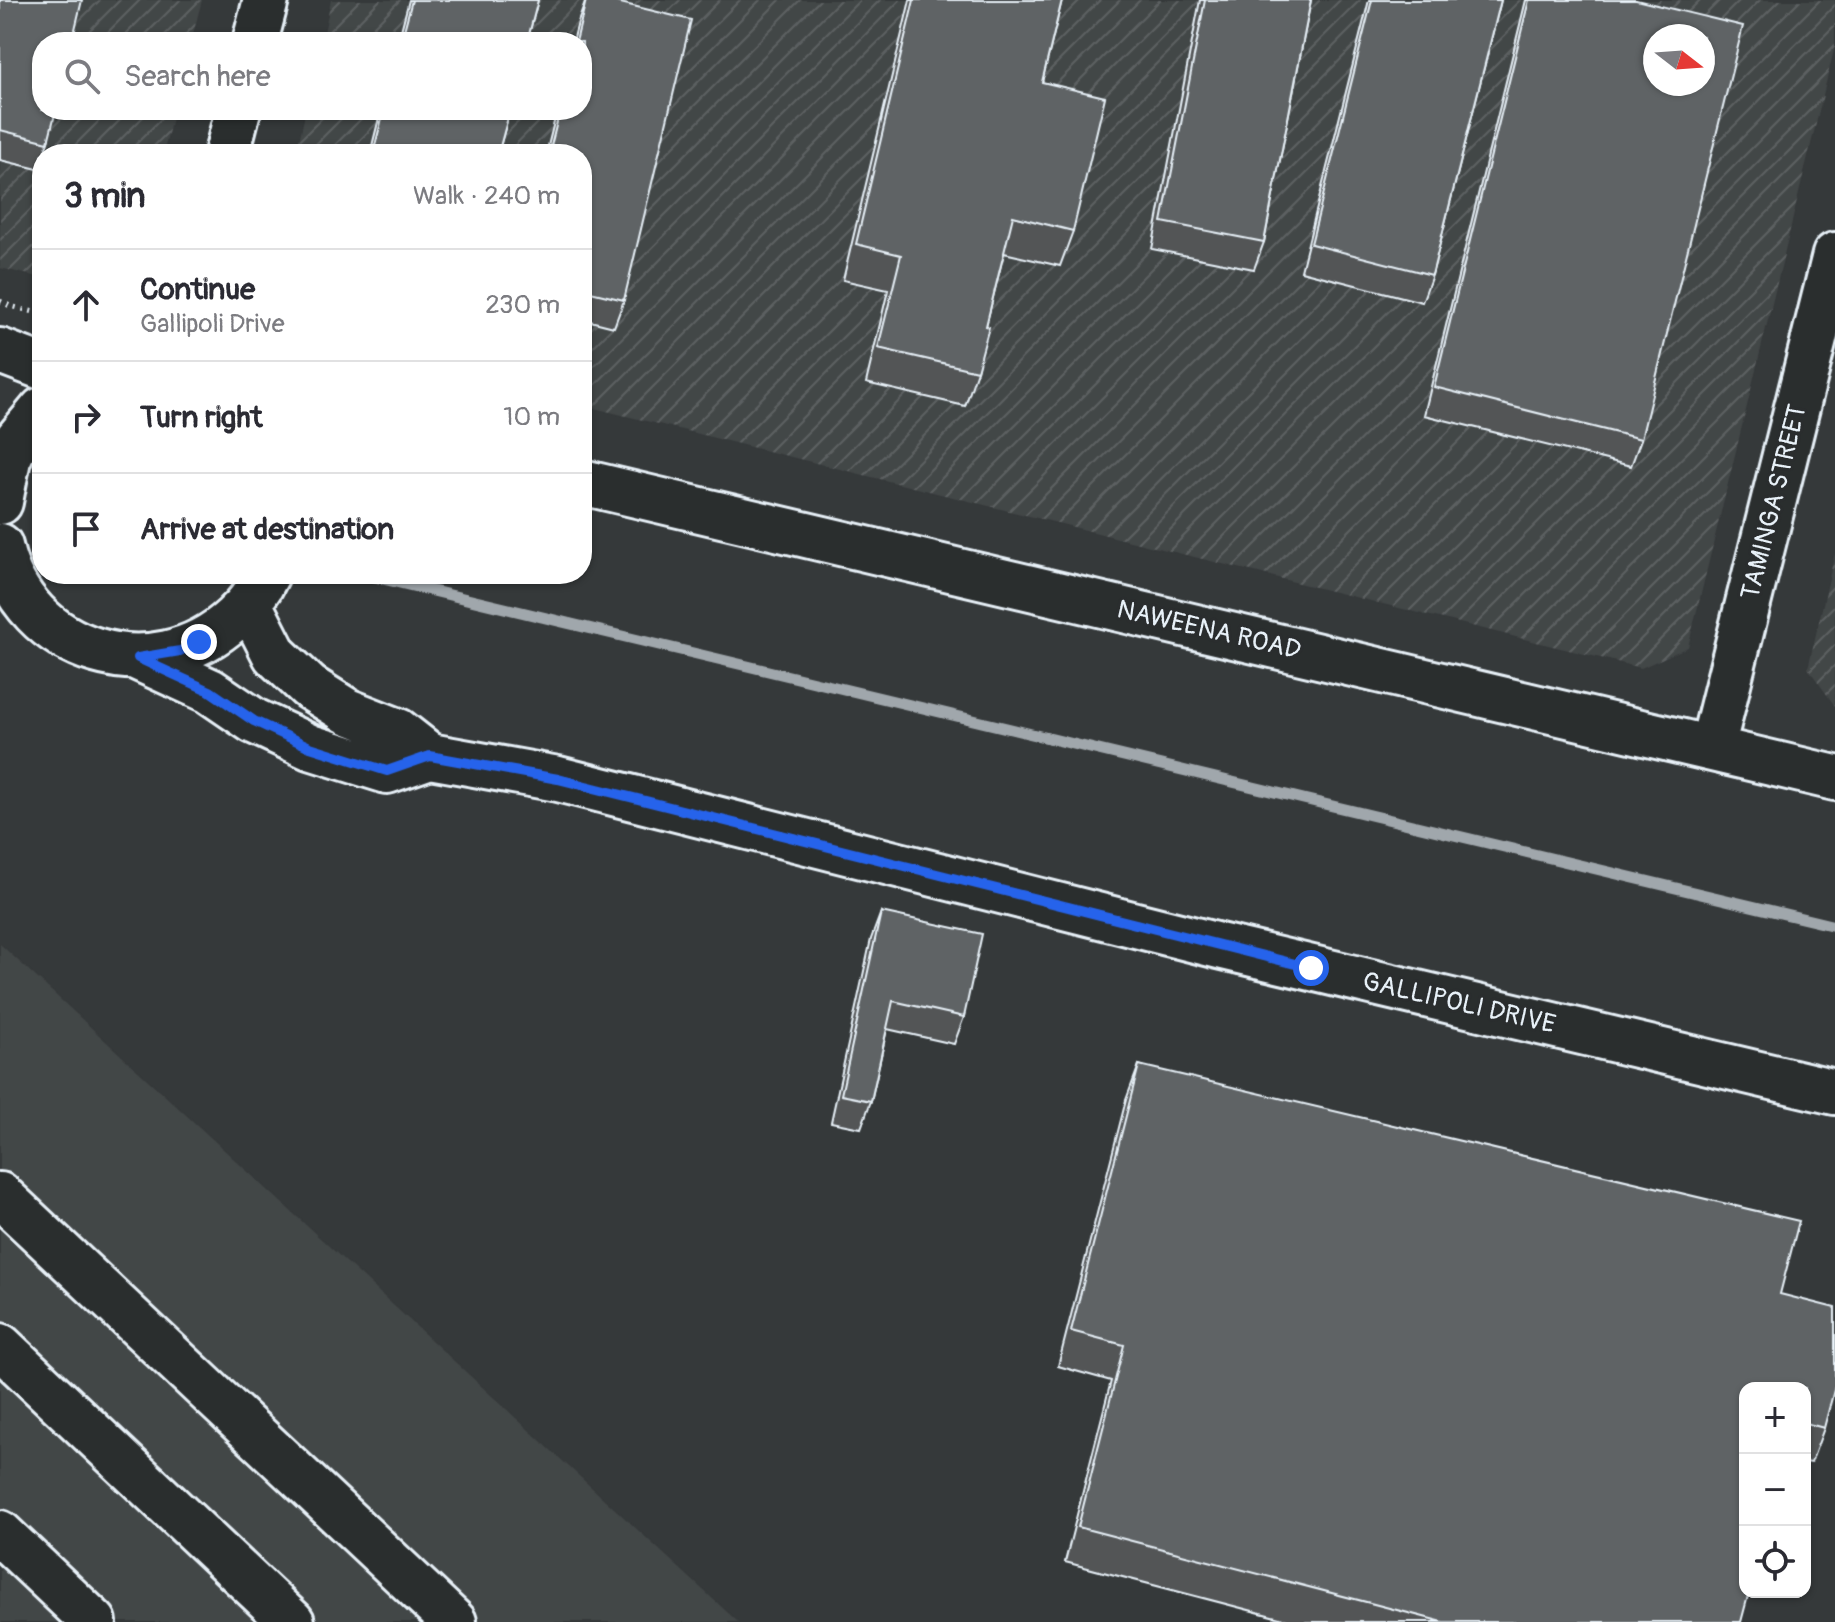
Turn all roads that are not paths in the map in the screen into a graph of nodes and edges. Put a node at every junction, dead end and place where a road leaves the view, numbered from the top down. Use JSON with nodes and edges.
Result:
{"nodes":[{"id":1,"x":266,"y":0,"type":"edge"},
{"id":2,"x":258,"y":32,"type":"edge"},
{"id":3,"x":236,"y":120,"type":"edge"},
{"id":4,"x":230,"y":144,"type":"edge"},
{"id":5,"x":1835,"y":255,"type":"edge"},
{"id":6,"x":0,"y":351,"type":"edge"},
{"id":7,"x":32,"y":363,"type":"edge"},
{"id":8,"x":32,"y":422,"type":"edge"},
{"id":9,"x":4,"y":453,"type":"edge"},
{"id":10,"x":592,"y":484,"type":"edge"},
{"id":11,"x":0,"y":502,"type":"edge"},
{"id":12,"x":0,"y":546,"type":"edge"},
{"id":13,"x":258,"y":589,"type":"edge"},
{"id":14,"x":138,"y":658,"type":"junction"},
{"id":15,"x":1712,"y":748,"type":"junction"},
{"id":16,"x":430,"y":756,"type":"junction"},
{"id":17,"x":1835,"y":778,"type":"edge"},
{"id":18,"x":1835,"y":1092,"type":"edge"},
{"id":19,"x":0,"y":1195,"type":"edge"},
{"id":20,"x":0,"y":1346,"type":"edge"},
{"id":21,"x":0,"y":1533,"type":"edge"},
{"id":22,"x":94,"y":1622,"type":"edge"},
{"id":23,"x":292,"y":1622,"type":"edge"},
{"id":24,"x":454,"y":1622,"type":"edge"}],
"edges":[{"from":1,"to":2,"type":"street"},
{"from":3,"to":4,"type":"street"},
{"from":5,"to":15,"type":"street","name":"TAMINGA STREET"},
{"from":6,"to":7,"type":"street"},
{"from":8,"to":9,"type":"street"},
{"from":9,"to":11,"type":"street"},
{"from":10,"to":15,"type":"street","name":"NAWEENA ROAD"},
{"from":12,"to":14,"type":"street"},
{"from":13,"to":14,"type":"street"},
{"from":13,"to":16,"type":"street","name":"GALLIPOLI DRIVE"},
{"from":14,"to":16,"type":"street","name":"GALLIPOLI DRIVE"},
{"from":15,"to":17,"type":"street","name":"NAWEENA ROAD"},
{"from":16,"to":18,"type":"street","name":"GALLIPOLI DRIVE"},
{"from":19,"to":24,"type":"street"},
{"from":20,"to":23,"type":"street"},
{"from":21,"to":22,"type":"street"}]}
